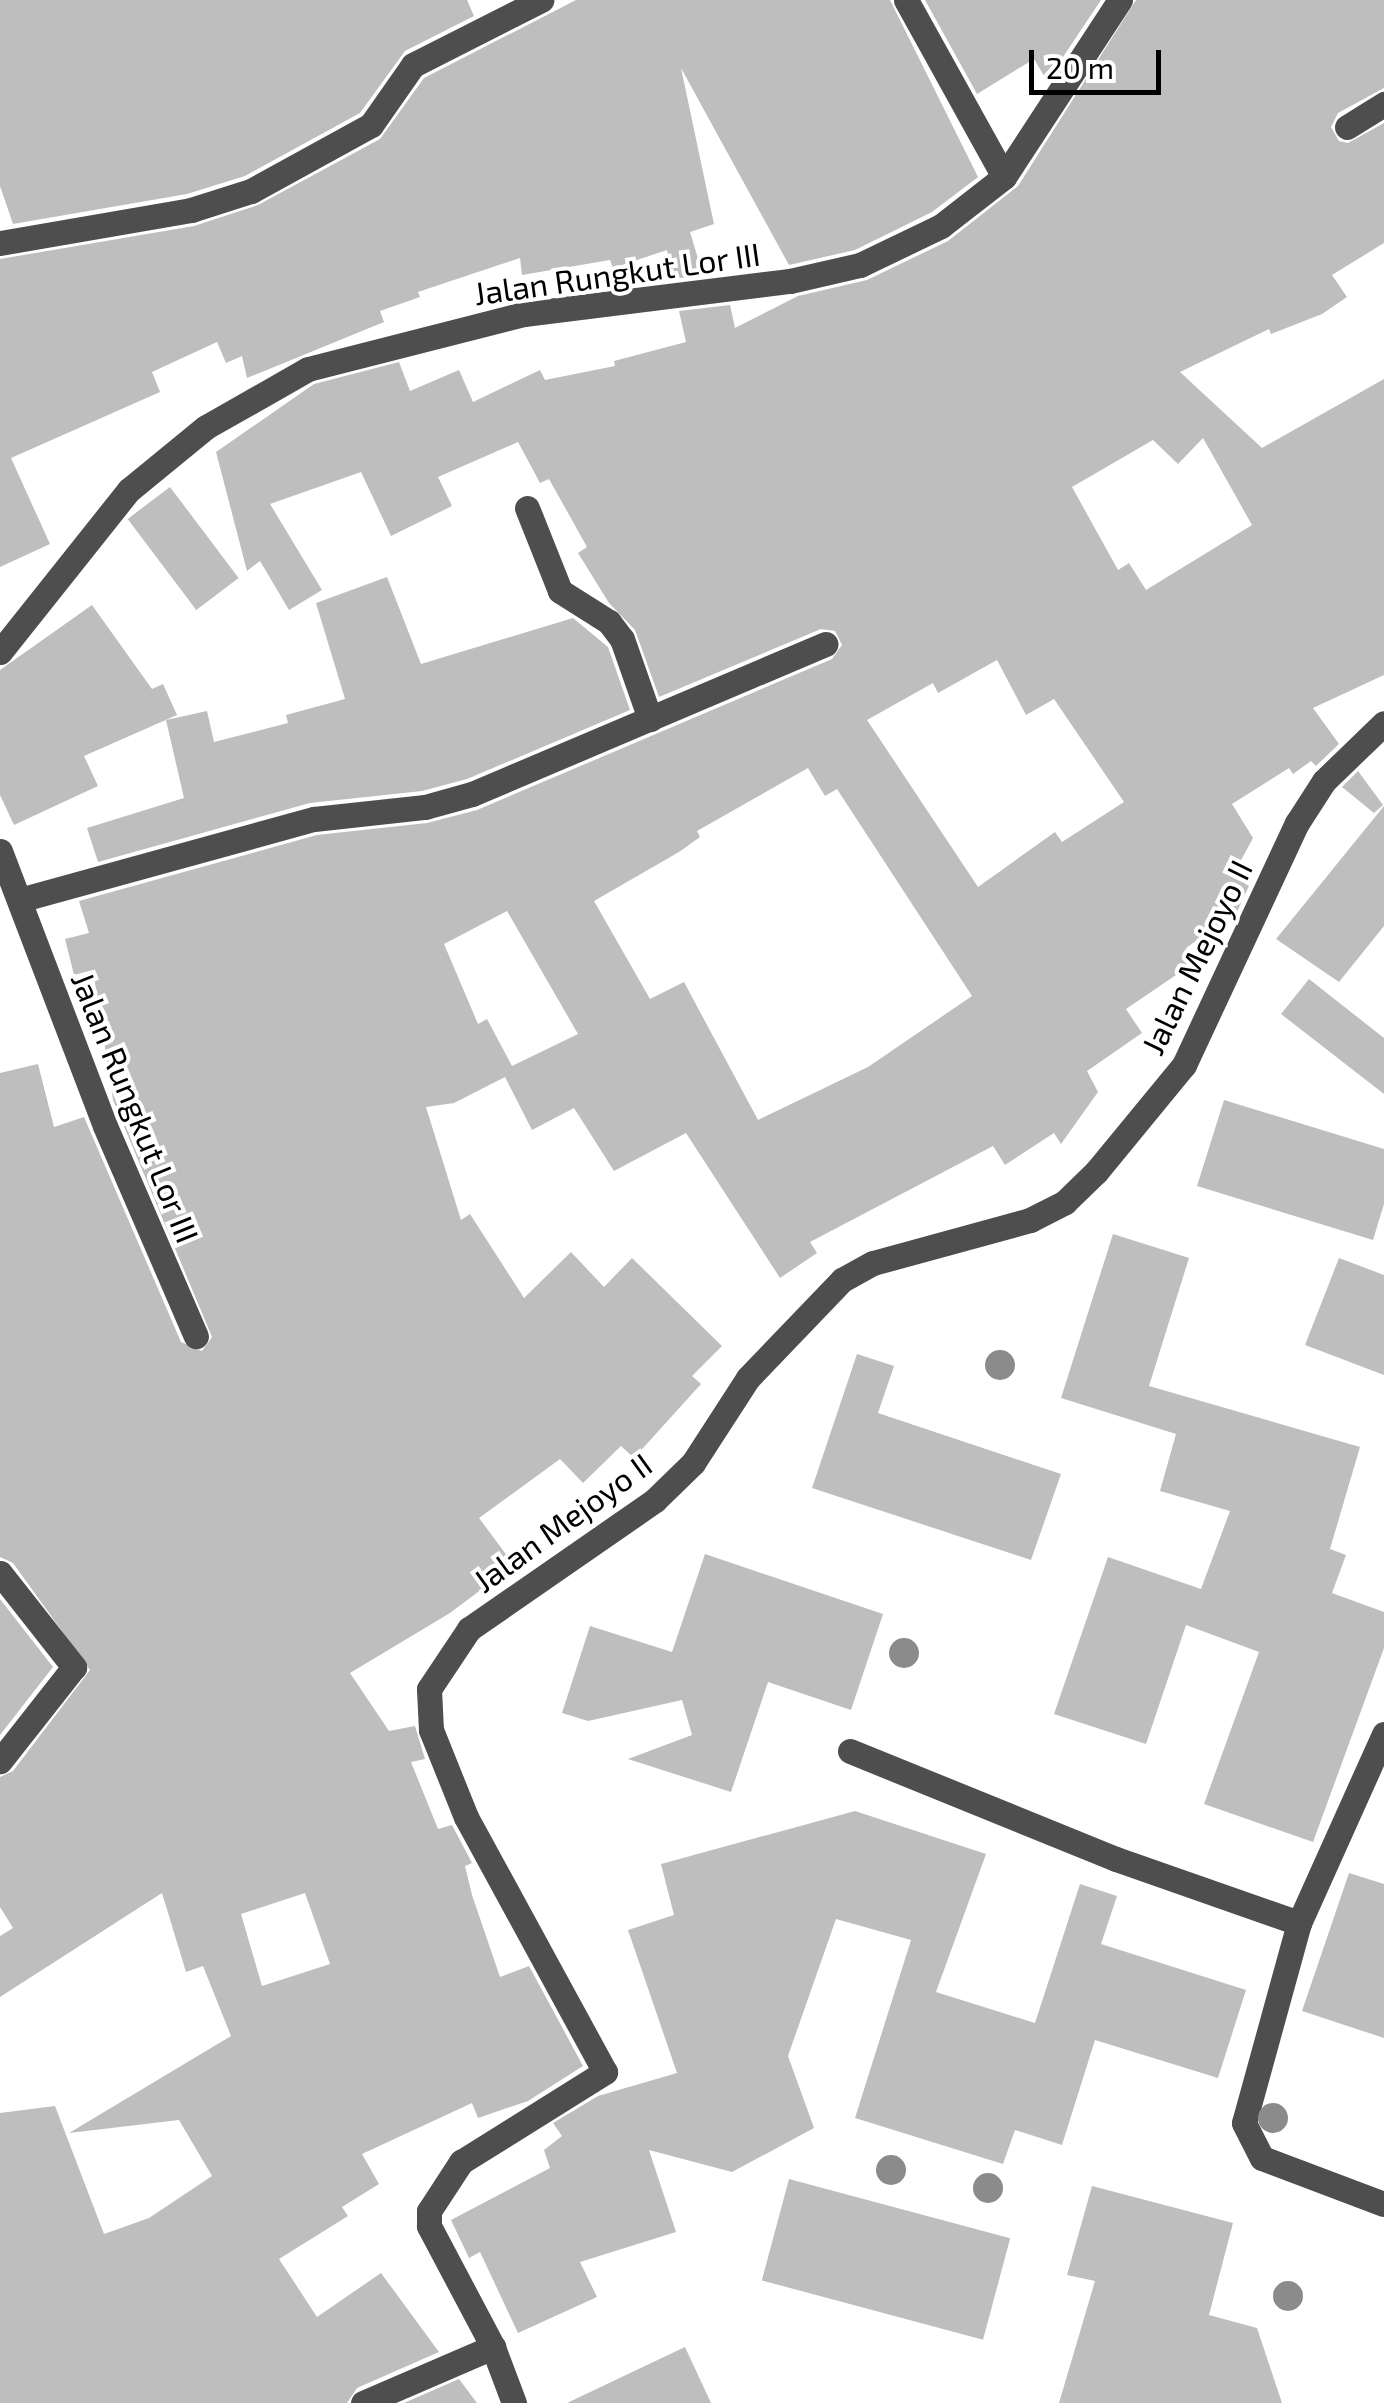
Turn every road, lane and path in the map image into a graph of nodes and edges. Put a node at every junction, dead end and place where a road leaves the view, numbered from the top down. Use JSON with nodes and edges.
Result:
{"nodes":[{"id":1,"x":541,"y":0,"type":"edge"},
{"id":2,"x":906,"y":0,"type":"edge"},
{"id":3,"x":1120,"y":0,"type":"edge"},
{"id":4,"x":1384,"y":104,"type":"edge"},
{"id":5,"x":1347,"y":127,"type":"dead end"},
{"id":6,"x":1004,"y":176,"type":"junction"},
{"id":7,"x":0,"y":244,"type":"edge"},
{"id":8,"x":527,"y":508,"type":"dead end"},
{"id":9,"x":826,"y":644,"type":"dead end"},
{"id":10,"x":0,"y":652,"type":"edge"},
{"id":11,"x":650,"y":719,"type":"junction"},
{"id":12,"x":1384,"y":723,"type":"edge"},
{"id":13,"x":0,"y":850,"type":"edge"},
{"id":14,"x":24,"y":899,"type":"junction"},
{"id":15,"x":196,"y":1336,"type":"dead end"},
{"id":16,"x":0,"y":1573,"type":"edge"},
{"id":17,"x":1384,"y":1734,"type":"edge"},
{"id":18,"x":850,"y":1751,"type":"dead end"},
{"id":19,"x":0,"y":1762,"type":"edge"},
{"id":20,"x":1300,"y":1922,"type":"junction"},
{"id":21,"x":1384,"y":2204,"type":"edge"},
{"id":22,"x":493,"y":2347,"type":"junction"},
{"id":23,"x":363,"y":2403,"type":"edge"},
{"id":24,"x":514,"y":2403,"type":"edge"}],
"edges":[{"from":1,"to":7,"type":"street"},
{"from":2,"to":6,"type":"street"},
{"from":3,"to":6,"type":"street","name":"Jalan Rungkut Lor III"},
{"from":4,"to":5,"type":"street"},
{"from":6,"to":10,"type":"street","name":"Jalan Rungkut Lor III"},
{"from":8,"to":11,"type":"street"},
{"from":9,"to":11,"type":"street"},
{"from":11,"to":14,"type":"street"},
{"from":12,"to":22,"type":"street","name":"Jalan Mejoyo II"},
{"from":13,"to":14,"type":"street","name":"Jalan Rungkut Lor III"},
{"from":14,"to":15,"type":"street","name":"Jalan Rungkut Lor III"},
{"from":16,"to":19,"type":"street"},
{"from":17,"to":20,"type":"street"},
{"from":18,"to":20,"type":"street"},
{"from":20,"to":21,"type":"street"},
{"from":22,"to":23,"type":"street"},
{"from":22,"to":24,"type":"street","name":"Jalan Mejoyo II"}]}
